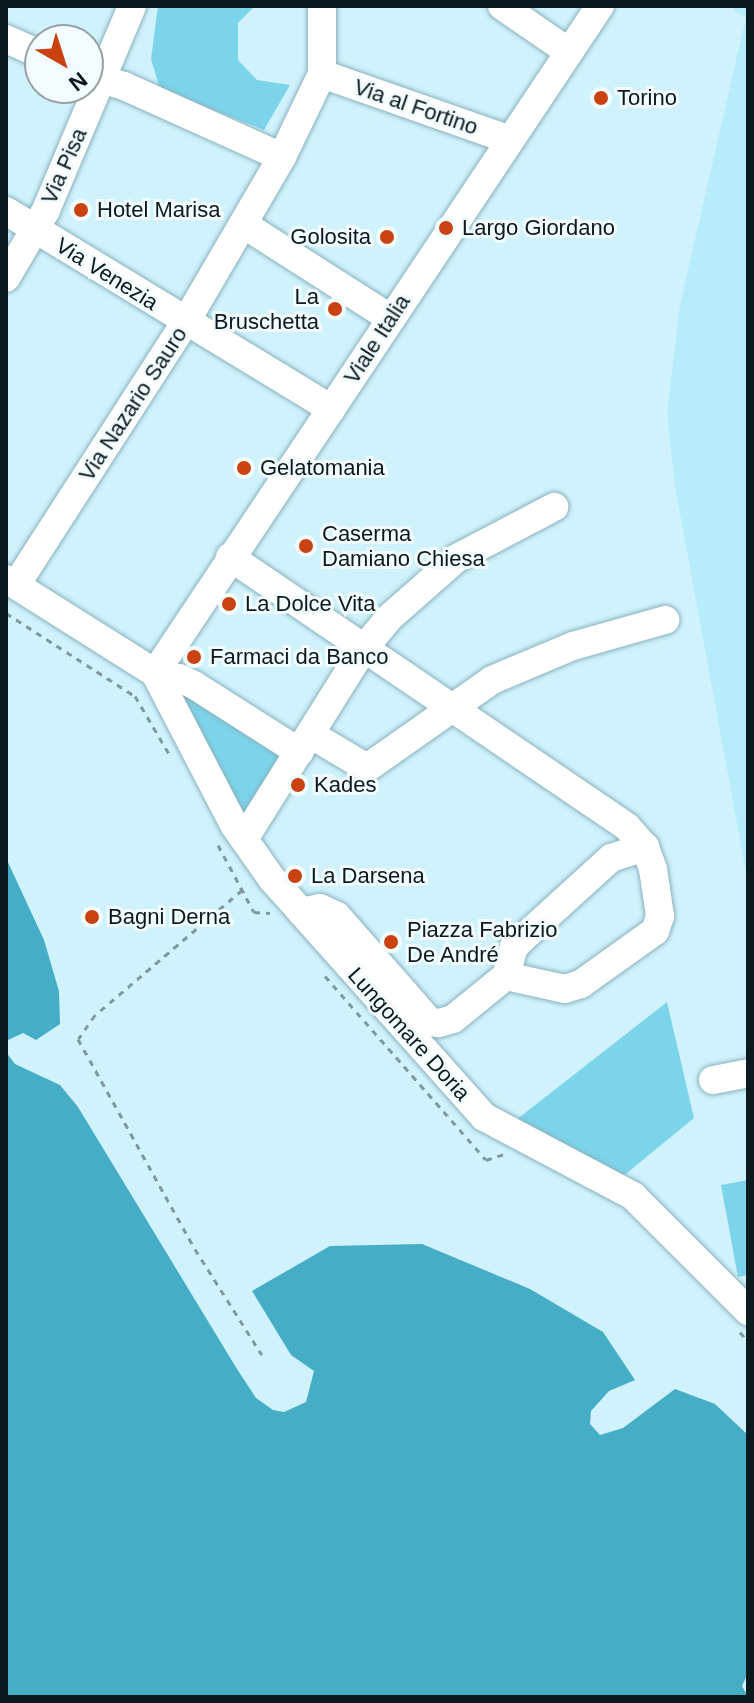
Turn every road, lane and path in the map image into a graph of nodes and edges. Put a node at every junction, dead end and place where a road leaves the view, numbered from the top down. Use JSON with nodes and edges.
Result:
{"nodes":[{"id":1,"x":132,"y":6,"type":"edge"},
{"id":2,"x":322,"y":6,"type":"edge"},
{"id":3,"x":502,"y":6,"type":"edge"},
{"id":4,"x":600,"y":6,"type":"edge"},
{"id":5,"x":569,"y":52,"type":"junction"},
{"id":6,"x":104,"y":60,"type":"edge"},
{"id":7,"x":322,"y":74,"type":"junction"},
{"id":8,"x":104,"y":80,"type":"edge"},
{"id":9,"x":85,"y":104,"type":"edge"},
{"id":10,"x":510,"y":140,"type":"junction"},
{"id":11,"x":282,"y":157,"type":"junction"},
{"id":12,"x":6,"y":211,"type":"edge"},
{"id":13,"x":243,"y":224,"type":"junction"},
{"id":14,"x":35,"y":229,"type":"junction"},
{"id":15,"x":6,"y":278,"type":"edge"},
{"id":16,"x":390,"y":318,"type":"junction"},
{"id":17,"x":185,"y":323,"type":"junction"},
{"id":18,"x":332,"y":409,"type":"junction"},
{"id":19,"x":554,"y":507,"type":"dead end"},
{"id":20,"x":230,"y":557,"type":"junction"},
{"id":21,"x":11,"y":582,"type":"edge"},
{"id":22,"x":665,"y":620,"type":"dead end"},
{"id":23,"x":364,"y":648,"type":"junction"},
{"id":24,"x":158,"y":676,"type":"junction"},
{"id":25,"x":455,"y":710,"type":"junction"},
{"id":26,"x":304,"y":743,"type":"junction"},
{"id":27,"x":636,"y":837,"type":"junction"},
{"id":28,"x":244,"y":839,"type":"junction"},
{"id":29,"x":242,"y":890,"type":"dead end"},
{"id":30,"x":301,"y":912,"type":"junction"},
{"id":31,"x":506,"y":976,"type":"junction"},
{"id":32,"x":748,"y":1073,"type":"edge"},
{"id":33,"x":713,"y":1080,"type":"dead end"},
{"id":34,"x":748,"y":1311,"type":"edge"},
{"id":35,"x":262,"y":1355,"type":"dead end"}],
"edges":[{"from":1,"to":6,"type":"street","name":"Via Pisa"},
{"from":2,"to":7,"type":"street"},
{"from":3,"to":5,"type":"street"},
{"from":4,"to":5,"type":"street","name":"Viale Italia"},
{"from":5,"to":10,"type":"street","name":"Viale Italia"},
{"from":7,"to":10,"type":"street","name":"Via al Fortino"},
{"from":7,"to":11,"type":"street","name":"Via Nazario Sauro"},
{"from":8,"to":11,"type":"street"},
{"from":9,"to":14,"type":"street","name":"Via Pisa"},
{"from":10,"to":16,"type":"street","name":"Viale Italia"},
{"from":11,"to":13,"type":"street","name":"Via Nazario Sauro"},
{"from":12,"to":14,"type":"street","name":"Via Venezia"},
{"from":13,"to":16,"type":"street"},
{"from":13,"to":17,"type":"street","name":"Via Nazario Sauro"},
{"from":14,"to":15,"type":"street","name":"Via Pisa"},
{"from":14,"to":17,"type":"street","name":"Via Venezia"},
{"from":16,"to":18,"type":"street","name":"Viale Italia"},
{"from":17,"to":18,"type":"street","name":"Via Venezia"},
{"from":17,"to":21,"type":"street","name":"Via Nazario Sauro"},
{"from":18,"to":20,"type":"street","name":"Viale Italia"},
{"from":19,"to":23,"type":"street"},
{"from":20,"to":23,"type":"street"},
{"from":20,"to":24,"type":"street","name":"Viale Italia"},
{"from":21,"to":24,"type":"street","name":"Via Nazario Sauro"},
{"from":22,"to":25,"type":"street"},
{"from":23,"to":25,"type":"street"},
{"from":23,"to":26,"type":"street"},
{"from":24,"to":26,"type":"street"},
{"from":24,"to":28,"type":"street","name":"Lungomare Doria"},
{"from":25,"to":26,"type":"street"},
{"from":25,"to":27,"type":"street"},
{"from":26,"to":28,"type":"street"},
{"from":27,"to":31,"type":"street"},
{"from":27,"to":31,"type":"street"},
{"from":28,"to":30,"type":"street","name":"Lungomare Doria"},
{"from":29,"to":35,"type":"path"},
{"from":30,"to":31,"type":"street"},
{"from":30,"to":34,"type":"street","name":"Lungomare Doria"},
{"from":32,"to":33,"type":"street"}]}
